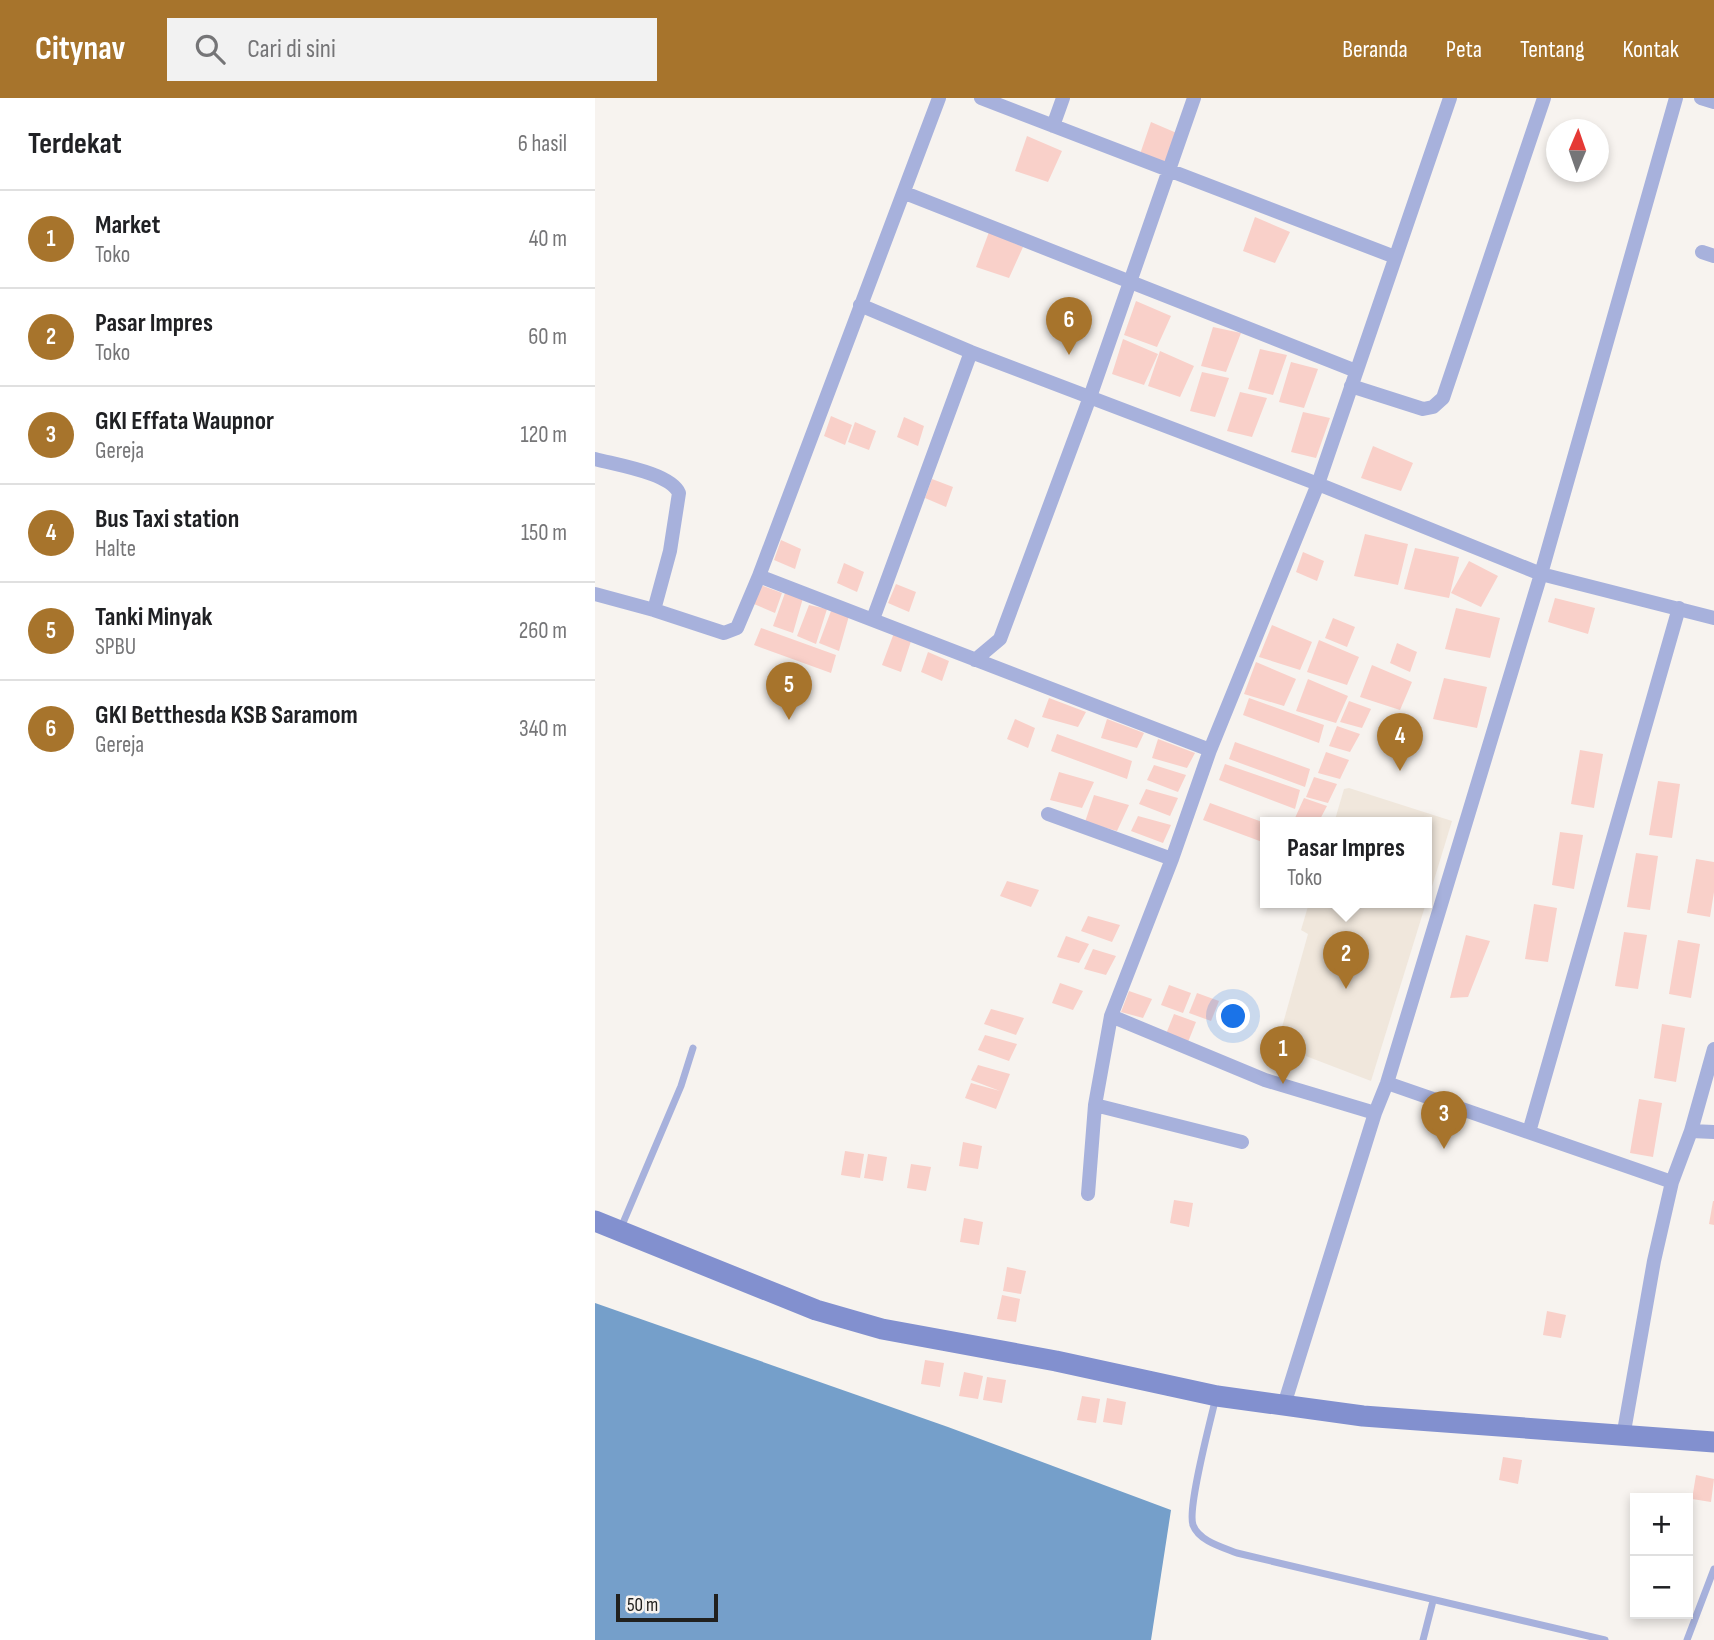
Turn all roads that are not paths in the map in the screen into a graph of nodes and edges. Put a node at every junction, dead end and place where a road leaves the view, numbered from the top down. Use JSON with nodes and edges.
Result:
{"nodes":[{"id":1,"x":939,"y":98,"type":"edge"},
{"id":2,"x":981,"y":98,"type":"edge"},
{"id":3,"x":1063,"y":98,"type":"edge"},
{"id":4,"x":1194,"y":98,"type":"edge"},
{"id":5,"x":1450,"y":98,"type":"edge"},
{"id":6,"x":1544,"y":98,"type":"edge"},
{"id":7,"x":1675,"y":98,"type":"edge"},
{"id":8,"x":1701,"y":98,"type":"edge"},
{"id":9,"x":1714,"y":102,"type":"edge"},
{"id":10,"x":1053,"y":125,"type":"junction"},
{"id":11,"x":1169,"y":170,"type":"junction"},
{"id":12,"x":905,"y":193,"type":"junction"},
{"id":13,"x":1395,"y":257,"type":"junction"},
{"id":14,"x":1132,"y":281,"type":"junction"},
{"id":15,"x":860,"y":305,"type":"junction"},
{"id":16,"x":971,"y":352,"type":"junction"},
{"id":17,"x":1356,"y":371,"type":"junction"},
{"id":18,"x":1351,"y":386,"type":"junction"},
{"id":19,"x":1090,"y":397,"type":"junction"},
{"id":20,"x":595,"y":459,"type":"edge"},
{"id":21,"x":1318,"y":484,"type":"junction"},
{"id":22,"x":1541,"y":574,"type":"junction"},
{"id":23,"x":759,"y":576,"type":"junction"},
{"id":24,"x":595,"y":594,"type":"edge"},
{"id":25,"x":1679,"y":608,"type":"junction"},
{"id":26,"x":654,"y":610,"type":"junction"},
{"id":27,"x":1714,"y":618,"type":"edge"},
{"id":28,"x":873,"y":619,"type":"junction"},
{"id":29,"x":1000,"y":639,"type":"junction"},
{"id":30,"x":975,"y":660,"type":"junction"},
{"id":31,"x":1007,"y":670,"type":"junction"},
{"id":32,"x":1210,"y":750,"type":"junction"},
{"id":33,"x":1048,"y":814,"type":"dead end"},
{"id":34,"x":1172,"y":859,"type":"junction"},
{"id":35,"x":1111,"y":1016,"type":"junction"},
{"id":36,"x":693,"y":1048,"type":"dead end"},
{"id":37,"x":1714,"y":1049,"type":"edge"},
{"id":38,"x":1387,"y":1083,"type":"junction"},
{"id":39,"x":1095,"y":1105,"type":"junction"},
{"id":40,"x":1375,"y":1113,"type":"junction"},
{"id":41,"x":1691,"y":1131,"type":"junction"},
{"id":42,"x":1529,"y":1132,"type":"junction"},
{"id":43,"x":1714,"y":1132,"type":"edge"},
{"id":44,"x":1242,"y":1142,"type":"dead end"},
{"id":45,"x":1672,"y":1182,"type":"junction"},
{"id":46,"x":1088,"y":1194,"type":"dead end"},
{"id":47,"x":595,"y":1221,"type":"edge"},
{"id":48,"x":620,"y":1231,"type":"junction"},
{"id":49,"x":1216,"y":1396,"type":"junction"},
{"id":50,"x":1284,"y":1405,"type":"junction"},
{"id":51,"x":1623,"y":1437,"type":"junction"},
{"id":52,"x":1714,"y":1442,"type":"edge"},
{"id":53,"x":1714,"y":1569,"type":"edge"},
{"id":54,"x":1433,"y":1601,"type":"junction"},
{"id":55,"x":1423,"y":1640,"type":"edge"},
{"id":56,"x":1605,"y":1640,"type":"edge"},
{"id":57,"x":1687,"y":1640,"type":"edge"}],
"edges":[{"from":1,"to":12,"type":"street"},
{"from":2,"to":10,"type":"street"},
{"from":3,"to":10,"type":"street"},
{"from":4,"to":11,"type":"street"},
{"from":5,"to":13,"type":"street"},
{"from":6,"to":18,"type":"street"},
{"from":7,"to":22,"type":"street"},
{"from":8,"to":9,"type":"street"},
{"from":10,"to":11,"type":"street"},
{"from":11,"to":13,"type":"street"},
{"from":11,"to":14,"type":"street"},
{"from":12,"to":14,"type":"street"},
{"from":12,"to":15,"type":"street"},
{"from":13,"to":17,"type":"street"},
{"from":14,"to":17,"type":"street"},
{"from":14,"to":19,"type":"street"},
{"from":15,"to":16,"type":"street"},
{"from":15,"to":23,"type":"street"},
{"from":16,"to":19,"type":"street"},
{"from":16,"to":28,"type":"street"},
{"from":17,"to":18,"type":"street"},
{"from":18,"to":21,"type":"street"},
{"from":19,"to":21,"type":"street"},
{"from":19,"to":29,"type":"street"},
{"from":20,"to":26,"type":"street"},
{"from":21,"to":22,"type":"street"},
{"from":21,"to":32,"type":"street"},
{"from":22,"to":25,"type":"street"},
{"from":22,"to":38,"type":"street"},
{"from":23,"to":26,"type":"street"},
{"from":23,"to":28,"type":"street"},
{"from":24,"to":26,"type":"street"},
{"from":25,"to":27,"type":"street"},
{"from":25,"to":42,"type":"street"},
{"from":28,"to":30,"type":"street"},
{"from":29,"to":30,"type":"street"},
{"from":29,"to":31,"type":"street"},
{"from":30,"to":31,"type":"street"},
{"from":31,"to":32,"type":"street"},
{"from":32,"to":34,"type":"street"},
{"from":33,"to":34,"type":"street"},
{"from":34,"to":35,"type":"street"},
{"from":35,"to":39,"type":"street"},
{"from":35,"to":40,"type":"street"},
{"from":36,"to":48,"type":"lane"},
{"from":37,"to":41,"type":"street"},
{"from":38,"to":40,"type":"street"},
{"from":38,"to":42,"type":"street"},
{"from":39,"to":44,"type":"street"},
{"from":39,"to":46,"type":"street"},
{"from":40,"to":50,"type":"street"},
{"from":41,"to":43,"type":"street"},
{"from":41,"to":45,"type":"street"},
{"from":42,"to":45,"type":"street"},
{"from":45,"to":51,"type":"street"},
{"from":47,"to":48,"type":"main road"},
{"from":48,"to":49,"type":"main road"},
{"from":49,"to":50,"type":"main road"},
{"from":49,"to":54,"type":"lane"},
{"from":50,"to":51,"type":"main road"},
{"from":51,"to":52,"type":"main road"},
{"from":53,"to":57,"type":"lane"},
{"from":54,"to":55,"type":"lane"},
{"from":54,"to":56,"type":"lane"}]}
